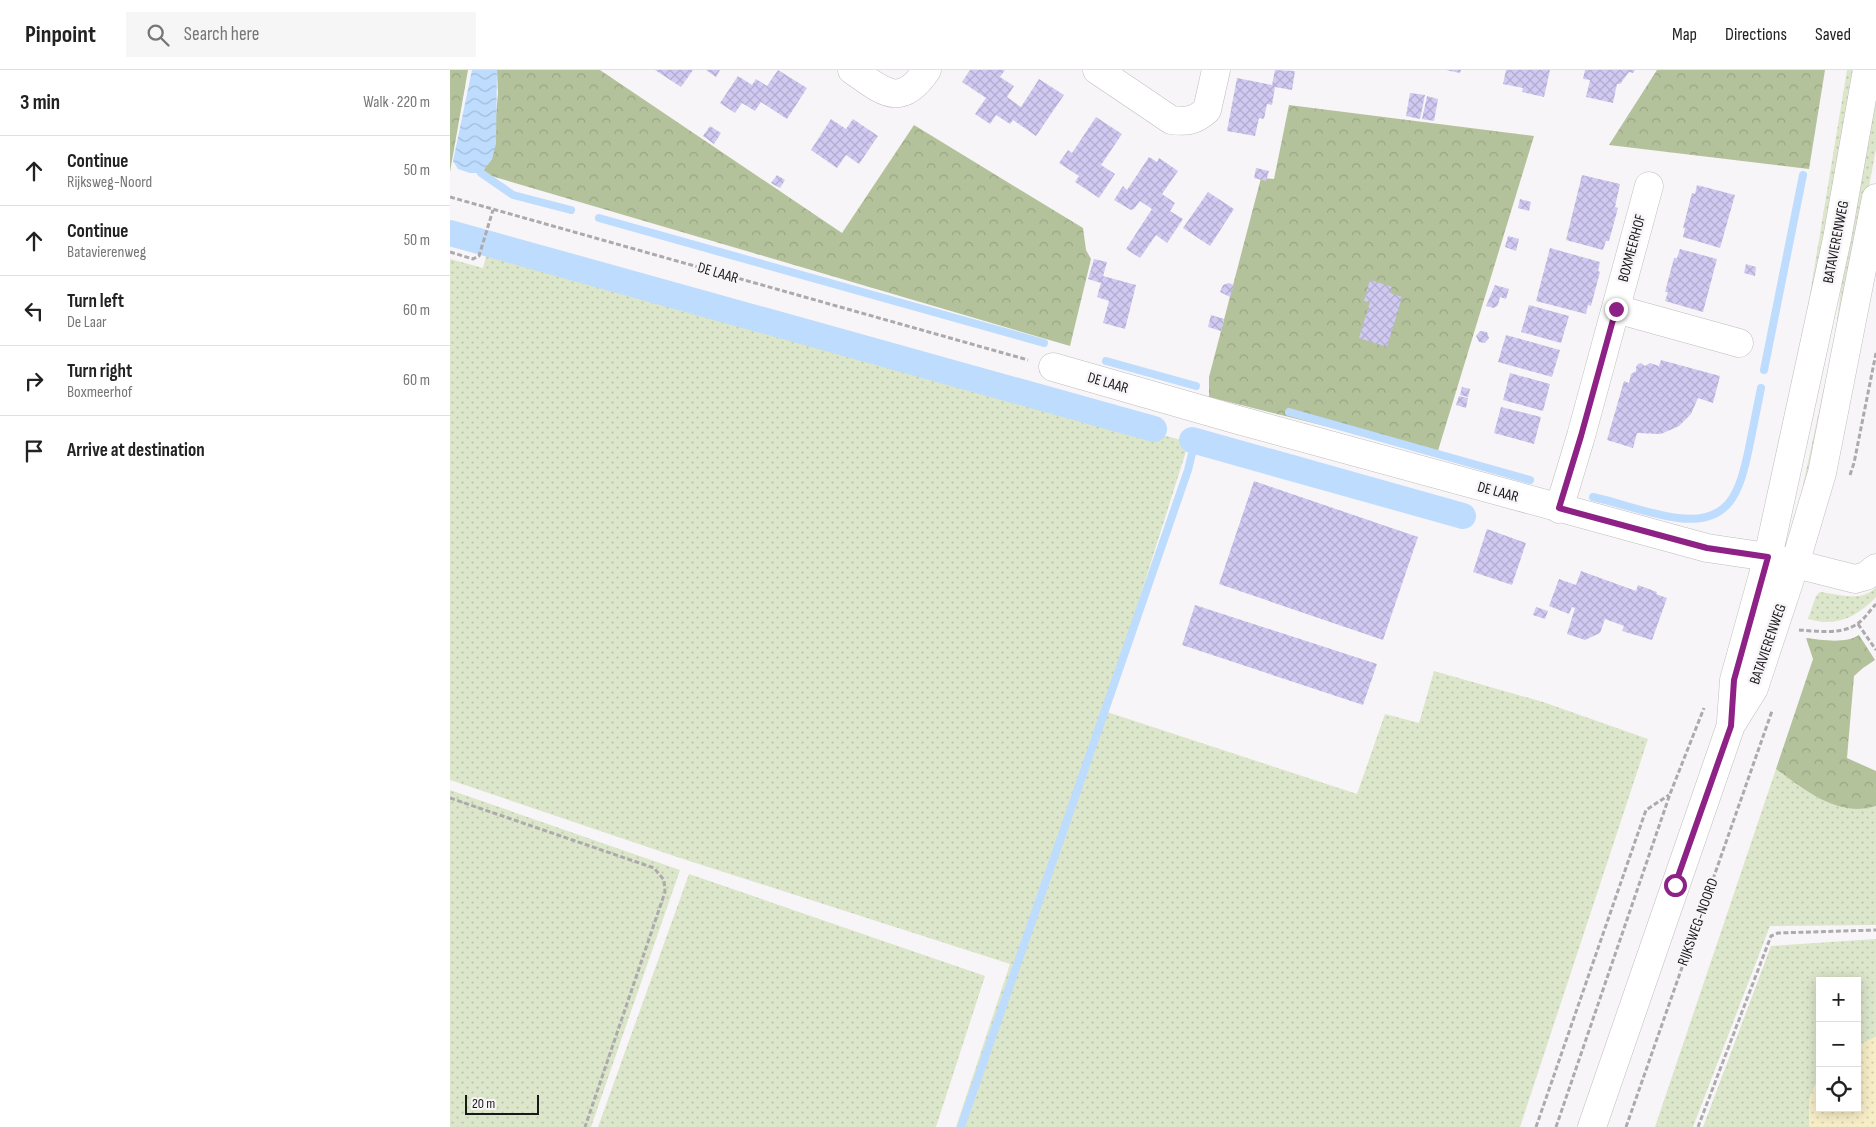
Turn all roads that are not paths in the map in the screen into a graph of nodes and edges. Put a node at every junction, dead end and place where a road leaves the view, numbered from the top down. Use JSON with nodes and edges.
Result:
{"nodes":[{"id":1,"x":852,"y":70,"type":"edge"},
{"id":2,"x":927,"y":70,"type":"edge"},
{"id":3,"x":1097,"y":70,"type":"edge"},
{"id":4,"x":1216,"y":70,"type":"edge"},
{"id":5,"x":1867,"y":70,"type":"edge"},
{"id":6,"x":1649,"y":186,"type":"dead end"},
{"id":7,"x":1876,"y":198,"type":"edge"},
{"id":8,"x":1616,"y":309,"type":"junction"},
{"id":9,"x":1739,"y":342,"type":"dead end"},
{"id":10,"x":1053,"y":367,"type":"road end"},
{"id":11,"x":1559,"y":508,"type":"junction"},
{"id":12,"x":1768,"y":557,"type":"junction"},
{"id":13,"x":1795,"y":564,"type":"junction"},
{"id":14,"x":1876,"y":568,"type":"edge"},
{"id":15,"x":1731,"y":726,"type":"junction"},
{"id":16,"x":1592,"y":1127,"type":"edge"}],
"edges":[{"from":1,"to":2,"type":"main road"},
{"from":3,"to":4,"type":"main road"},
{"from":5,"to":12,"type":"main road","name":"BATAVIERENWEG"},
{"from":6,"to":8,"type":"main road","name":"BOXMEERHOF"},
{"from":7,"to":13,"type":"main road","name":"BATAVIERENWEG"},
{"from":8,"to":9,"type":"main road"},
{"from":8,"to":11,"type":"main road","name":"BOXMEERHOF"},
{"from":10,"to":11,"type":"main road","name":"DE LAAR"},
{"from":11,"to":12,"type":"main road","name":"DE LAAR"},
{"from":12,"to":13,"type":"main road","name":"DE LAAR"},
{"from":12,"to":15,"type":"main road","name":"BATAVIERENWEG"},
{"from":13,"to":14,"type":"main road","name":"DE LAAR"},
{"from":13,"to":15,"type":"main road","name":"BATAVIERENWEG"},
{"from":15,"to":16,"type":"main road"}]}
